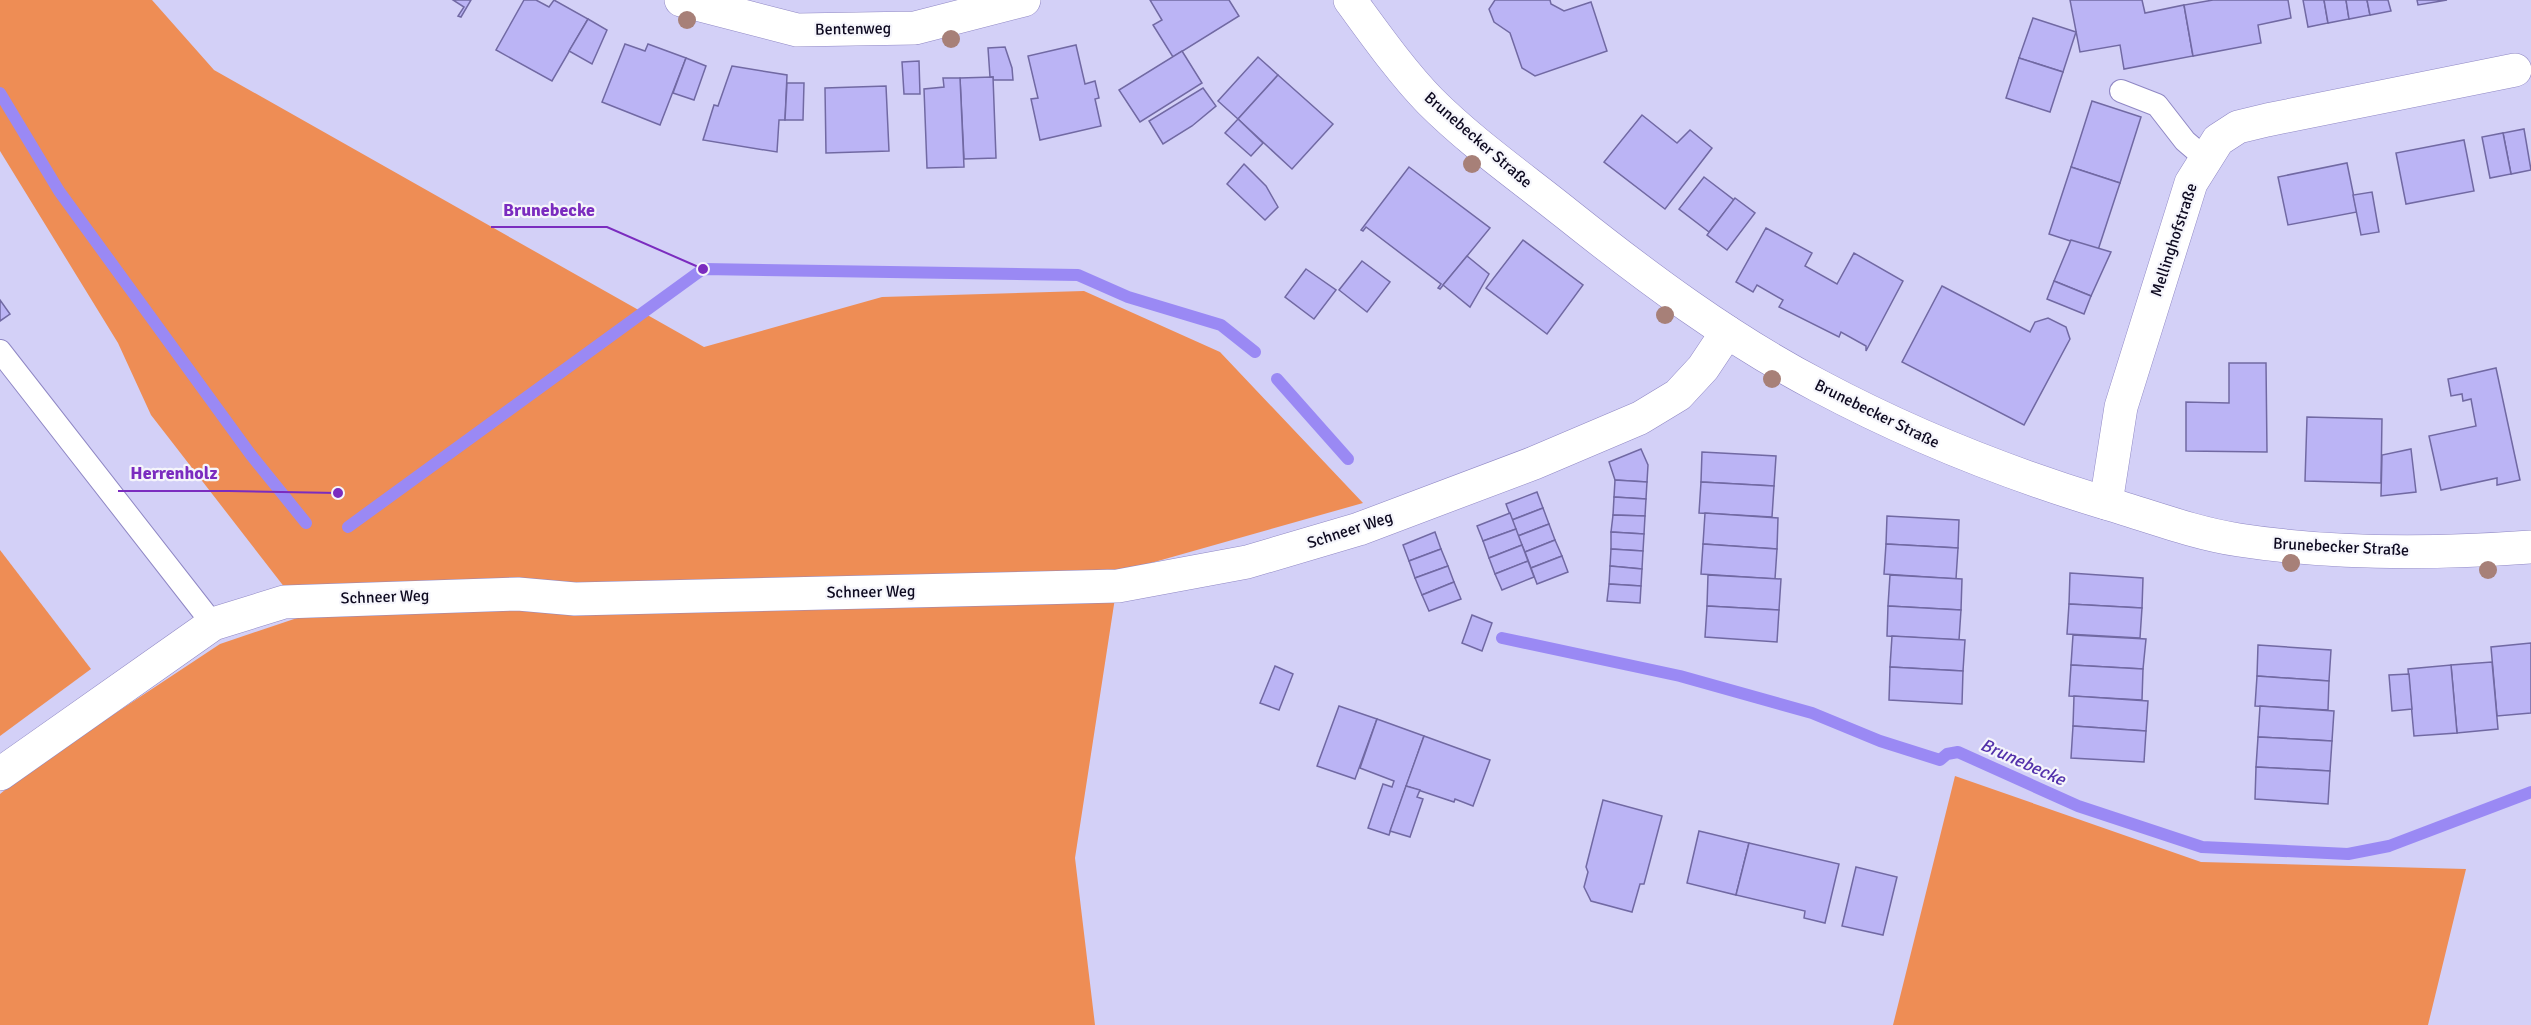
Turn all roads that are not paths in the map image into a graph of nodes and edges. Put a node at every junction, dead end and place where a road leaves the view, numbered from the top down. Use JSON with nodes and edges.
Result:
{"nodes":[{"id":1,"x":681,"y":0,"type":"edge"},
{"id":2,"x":1024,"y":0,"type":"edge"},
{"id":3,"x":1350,"y":0,"type":"edge"},
{"id":4,"x":2515,"y":70,"type":"dead end"},
{"id":5,"x":2121,"y":91,"type":"dead end"},
{"id":6,"x":2206,"y":159,"type":"junction"},
{"id":7,"x":1727,"y":332,"type":"junction"},
{"id":8,"x":0,"y":351,"type":"edge"},
{"id":9,"x":2106,"y":503,"type":"junction"},
{"id":10,"x":2531,"y":547,"type":"edge"},
{"id":11,"x":213,"y":624,"type":"junction"},
{"id":12,"x":0,"y":774,"type":"edge"}],
"edges":[{"from":1,"to":2,"type":"street","name":"Bentenweg"},
{"from":3,"to":7,"type":"street","name":"Brunebecker Straße"},
{"from":4,"to":6,"type":"street","name":"Mellinghofstraße"},
{"from":5,"to":6,"type":"lane"},
{"from":6,"to":9,"type":"street","name":"Mellinghofstraße"},
{"from":7,"to":9,"type":"street","name":"Brunebecker Straße"},
{"from":7,"to":11,"type":"street","name":"Schneer Weg"},
{"from":8,"to":11,"type":"lane"},
{"from":9,"to":10,"type":"street","name":"Brunebecker Straße"},
{"from":11,"to":12,"type":"street","name":"Schneer Weg"}]}
